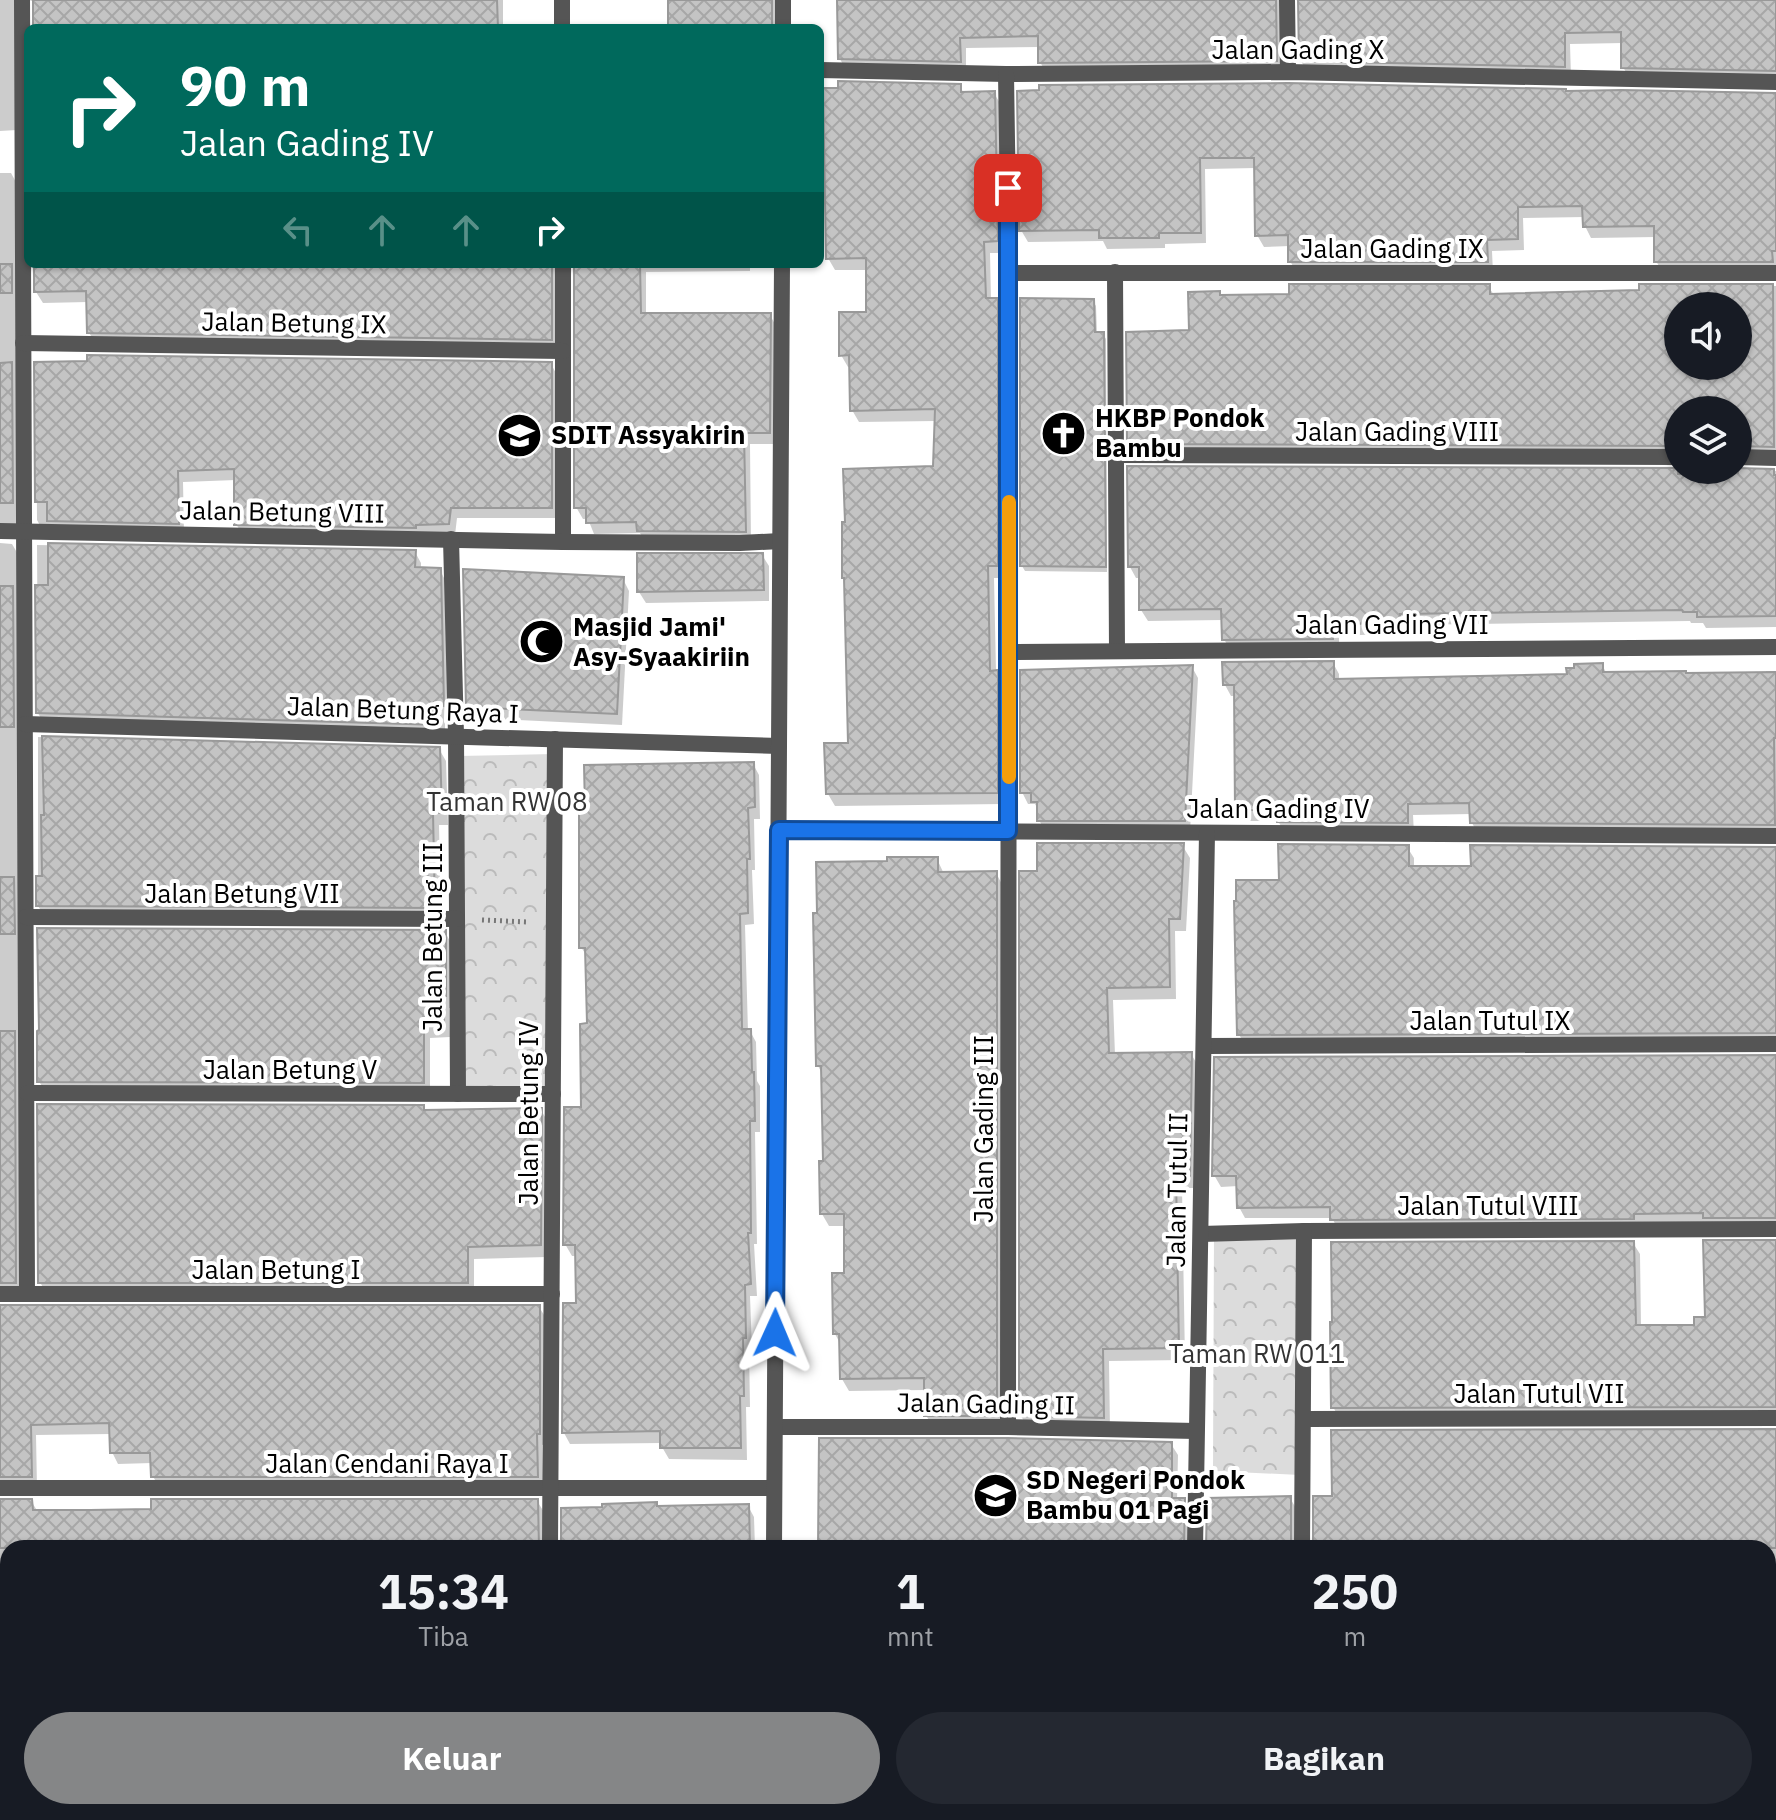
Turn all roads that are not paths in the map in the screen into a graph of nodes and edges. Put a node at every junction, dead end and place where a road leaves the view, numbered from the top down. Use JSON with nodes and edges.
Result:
{"nodes":[{"id":1,"x":22,"y":0,"type":"edge"},
{"id":2,"x":562,"y":0,"type":"edge"},
{"id":3,"x":783,"y":0,"type":"edge"},
{"id":4,"x":1287,"y":0,"type":"edge"},
{"id":5,"x":562,"y":24,"type":"edge"},
{"id":6,"x":783,"y":24,"type":"edge"},
{"id":7,"x":824,"y":70,"type":"edge"},
{"id":8,"x":1288,"y":72,"type":"junction"},
{"id":9,"x":1006,"y":74,"type":"junction"},
{"id":10,"x":24,"y":82,"type":"edge"},
{"id":11,"x":1776,"y":82,"type":"edge"},
{"id":12,"x":24,"y":268,"type":"edge"},
{"id":13,"x":563,"y":268,"type":"edge"},
{"id":14,"x":782,"y":268,"type":"edge"},
{"id":15,"x":1115,"y":272,"type":"junction"},
{"id":16,"x":1009,"y":273,"type":"junction"},
{"id":17,"x":1776,"y":273,"type":"edge"},
{"id":18,"x":23,"y":343,"type":"junction"},
{"id":19,"x":563,"y":351,"type":"junction"},
{"id":20,"x":1116,"y":455,"type":"junction"},
{"id":21,"x":1664,"y":457,"type":"edge"},
{"id":22,"x":1752,"y":457,"type":"edge"},
{"id":23,"x":1776,"y":458,"type":"edge"},
{"id":24,"x":0,"y":531,"type":"edge"},
{"id":25,"x":24,"y":532,"type":"junction"},
{"id":26,"x":451,"y":539,"type":"junction"},
{"id":27,"x":780,"y":541,"type":"junction"},
{"id":28,"x":563,"y":542,"type":"junction"},
{"id":29,"x":1776,"y":647,"type":"edge"},
{"id":30,"x":1117,"y":651,"type":"junction"},
{"id":31,"x":1009,"y":652,"type":"junction"},
{"id":32,"x":25,"y":724,"type":"junction"},
{"id":33,"x":456,"y":735,"type":"junction"},
{"id":34,"x":555,"y":739,"type":"junction"},
{"id":35,"x":779,"y":746,"type":"junction"},
{"id":36,"x":779,"y":830,"type":"junction"},
{"id":37,"x":1008,"y":831,"type":"junction"},
{"id":38,"x":1207,"y":833,"type":"junction"},
{"id":39,"x":1776,"y":836,"type":"edge"},
{"id":40,"x":26,"y":917,"type":"junction"},
{"id":41,"x":457,"y":919,"type":"junction"},
{"id":42,"x":1776,"y":1044,"type":"edge"},
{"id":43,"x":1204,"y":1046,"type":"junction"},
{"id":44,"x":27,"y":1093,"type":"junction"},
{"id":45,"x":458,"y":1094,"type":"junction"},
{"id":46,"x":553,"y":1094,"type":"junction"},
{"id":47,"x":1776,"y":1229,"type":"edge"},
{"id":48,"x":1304,"y":1231,"type":"junction"},
{"id":49,"x":1201,"y":1234,"type":"junction"},
{"id":50,"x":0,"y":1294,"type":"edge"},
{"id":51,"x":27,"y":1294,"type":"junction"},
{"id":52,"x":552,"y":1294,"type":"junction"},
{"id":53,"x":1776,"y":1418,"type":"edge"},
{"id":54,"x":1303,"y":1419,"type":"junction"},
{"id":55,"x":775,"y":1427,"type":"junction"},
{"id":56,"x":1008,"y":1427,"type":"junction"},
{"id":57,"x":1196,"y":1431,"type":"junction"},
{"id":58,"x":551,"y":1487,"type":"junction"},
{"id":59,"x":0,"y":1488,"type":"edge"},
{"id":60,"x":774,"y":1488,"type":"junction"},
{"id":61,"x":550,"y":1540,"type":"edge"},
{"id":62,"x":774,"y":1540,"type":"edge"},
{"id":63,"x":1195,"y":1540,"type":"edge"},
{"id":64,"x":1302,"y":1540,"type":"edge"}],
"edges":[{"from":1,"to":10,"type":"street"},
{"from":2,"to":5,"type":"street"},
{"from":3,"to":6,"type":"street"},
{"from":4,"to":8,"type":"street"},
{"from":7,"to":9,"type":"street","name":"Jalan Gading X"},
{"from":8,"to":9,"type":"street","name":"Jalan Gading X"},
{"from":8,"to":11,"type":"street","name":"Jalan Gading X"},
{"from":9,"to":16,"type":"street","name":"Jalan Gading III"},
{"from":12,"to":18,"type":"street"},
{"from":13,"to":19,"type":"street"},
{"from":14,"to":27,"type":"street"},
{"from":15,"to":16,"type":"street","name":"Jalan Gading IX"},
{"from":15,"to":17,"type":"street","name":"Jalan Gading IX"},
{"from":15,"to":20,"type":"street"},
{"from":16,"to":31,"type":"street","name":"Jalan Gading III"},
{"from":18,"to":19,"type":"street","name":"Jalan Betung IX"},
{"from":18,"to":25,"type":"street"},
{"from":19,"to":28,"type":"street"},
{"from":20,"to":21,"type":"street","name":"Jalan Gading VIII"},
{"from":20,"to":30,"type":"street"},
{"from":22,"to":23,"type":"street"},
{"from":24,"to":25,"type":"street","name":"Jalan Betung VIII"},
{"from":25,"to":26,"type":"street","name":"Jalan Betung VIII"},
{"from":25,"to":32,"type":"street"},
{"from":26,"to":28,"type":"street","name":"Jalan Betung VIII"},
{"from":26,"to":33,"type":"street","name":"Jalan Betung III"},
{"from":27,"to":28,"type":"street","name":"Jalan Betung VIII"},
{"from":27,"to":35,"type":"street"},
{"from":29,"to":30,"type":"street","name":"Jalan Gading VII"},
{"from":30,"to":31,"type":"street","name":"Jalan Gading VII"},
{"from":31,"to":37,"type":"street","name":"Jalan Gading III"},
{"from":32,"to":33,"type":"street","name":"Jalan Betung Raya I"},
{"from":32,"to":40,"type":"street"},
{"from":33,"to":34,"type":"street","name":"Jalan Betung Raya I"},
{"from":33,"to":41,"type":"street","name":"Jalan Betung III"},
{"from":34,"to":35,"type":"street","name":"Jalan Betung Raya I"},
{"from":34,"to":46,"type":"street","name":"Jalan Betung IV"},
{"from":35,"to":36,"type":"street"},
{"from":36,"to":37,"type":"street","name":"Jalan Gading IV"},
{"from":36,"to":55,"type":"street"},
{"from":37,"to":38,"type":"street","name":"Jalan Gading IV"},
{"from":37,"to":56,"type":"street","name":"Jalan Gading III"},
{"from":38,"to":39,"type":"street","name":"Jalan Gading IV"},
{"from":38,"to":43,"type":"street","name":"Jalan Tutul II"},
{"from":40,"to":41,"type":"street","name":"Jalan Betung VII"},
{"from":40,"to":44,"type":"street"},
{"from":41,"to":45,"type":"street","name":"Jalan Betung III"},
{"from":42,"to":43,"type":"street","name":"Jalan Tutul IX"},
{"from":43,"to":49,"type":"street","name":"Jalan Tutul II"},
{"from":44,"to":45,"type":"street","name":"Jalan Betung V"},
{"from":44,"to":51,"type":"street"},
{"from":45,"to":46,"type":"street","name":"Jalan Betung V"},
{"from":46,"to":52,"type":"street","name":"Jalan Betung IV"},
{"from":47,"to":48,"type":"street","name":"Jalan Tutul VIII"},
{"from":48,"to":49,"type":"street","name":"Jalan Tutul VIII"},
{"from":48,"to":54,"type":"street"},
{"from":49,"to":57,"type":"street","name":"Jalan Tutul II"},
{"from":50,"to":51,"type":"street","name":"Jalan Betung I"},
{"from":51,"to":52,"type":"street","name":"Jalan Betung I"},
{"from":52,"to":58,"type":"street","name":"Jalan Betung IV"},
{"from":53,"to":54,"type":"street","name":"Jalan Tutul VII"},
{"from":54,"to":64,"type":"street"},
{"from":55,"to":56,"type":"street","name":"Jalan Gading II"},
{"from":55,"to":60,"type":"street"},
{"from":56,"to":57,"type":"street","name":"Jalan Gading II"},
{"from":57,"to":63,"type":"street","name":"Jalan Tutul II"},
{"from":58,"to":59,"type":"street","name":"Jalan Cendani Raya I"},
{"from":58,"to":60,"type":"street","name":"Jalan Cendani Raya I"},
{"from":58,"to":61,"type":"street","name":"Jalan Betung IV"},
{"from":60,"to":62,"type":"street"}]}
